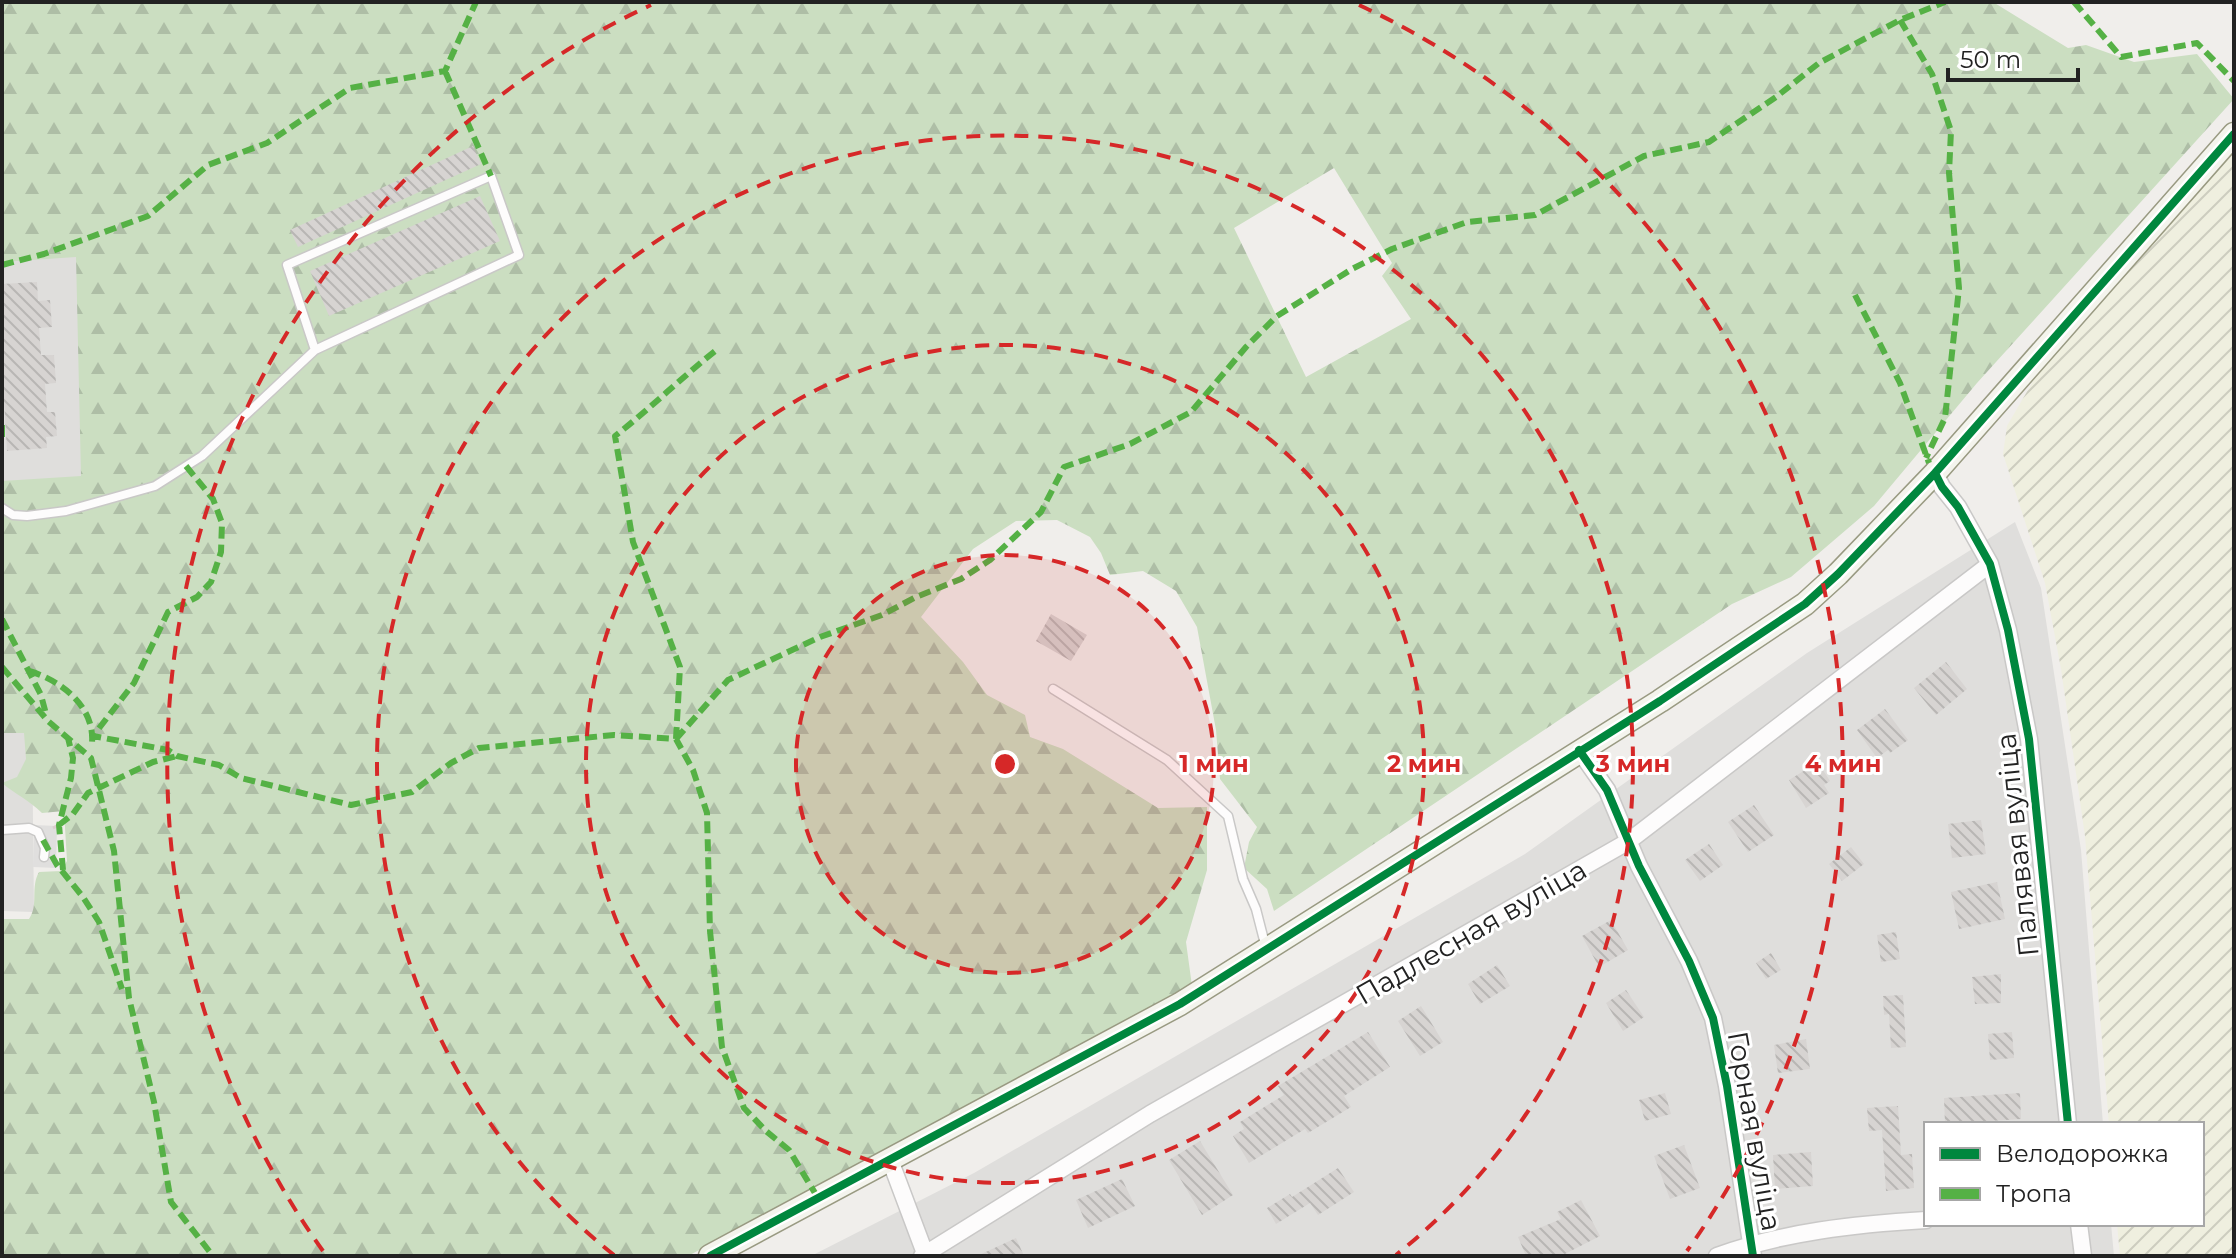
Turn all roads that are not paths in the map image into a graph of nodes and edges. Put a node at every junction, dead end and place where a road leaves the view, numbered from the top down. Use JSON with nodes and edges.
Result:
{"nodes":[{"id":1,"x":2234,"y":134,"type":"edge"},
{"id":2,"x":315,"y":350,"type":"junction"},
{"id":3,"x":1935,"y":473,"type":"junction"},
{"id":4,"x":2,"y":508,"type":"edge"},
{"id":5,"x":1990,"y":564,"type":"junction"},
{"id":6,"x":1053,"y":689,"type":"dead end"},
{"id":7,"x":1579,"y":750,"type":"junction"},
{"id":8,"x":2,"y":830,"type":"edge"},
{"id":9,"x":1629,"y":841,"type":"junction"},
{"id":10,"x":44,"y":857,"type":"dead end"},
{"id":11,"x":1266,"y":949,"type":"junction"},
{"id":12,"x":2068,"y":1122,"type":"edge"},
{"id":13,"x":890,"y":1160,"type":"junction"},
{"id":14,"x":1924,"y":1220,"type":"edge"},
{"id":15,"x":2079,"y":1226,"type":"edge"},
{"id":16,"x":1753,"y":1250,"type":"edge"},
{"id":17,"x":925,"y":1255,"type":"edge"},
{"id":18,"x":710,"y":1256,"type":"edge"},
{"id":19,"x":1717,"y":1256,"type":"edge"},
{"id":20,"x":2083,"y":1256,"type":"edge"}],
"edges":[{"from":1,"to":3,"type":"street"},
{"from":2,"to":2,"type":"lane"},
{"from":2,"to":4,"type":"lane"},
{"from":3,"to":5,"type":"street","name":"Палявая вуліца"},
{"from":3,"to":7,"type":"street"},
{"from":5,"to":9,"type":"street","name":"Падлесная вуліца"},
{"from":5,"to":12,"type":"street","name":"Палявая вуліца"},
{"from":6,"to":11,"type":"lane"},
{"from":7,"to":9,"type":"street","name":"Горная вуліца"},
{"from":7,"to":11,"type":"street"},
{"from":8,"to":10,"type":"lane"},
{"from":9,"to":16,"type":"street","name":"Горная вуліца"},
{"from":9,"to":17,"type":"street","name":"Падлесная вуліца"},
{"from":11,"to":13,"type":"street"},
{"from":13,"to":17,"type":"street"},
{"from":13,"to":18,"type":"street"},
{"from":14,"to":16,"type":"street"},
{"from":15,"to":20,"type":"street"},
{"from":16,"to":19,"type":"street"}]}
